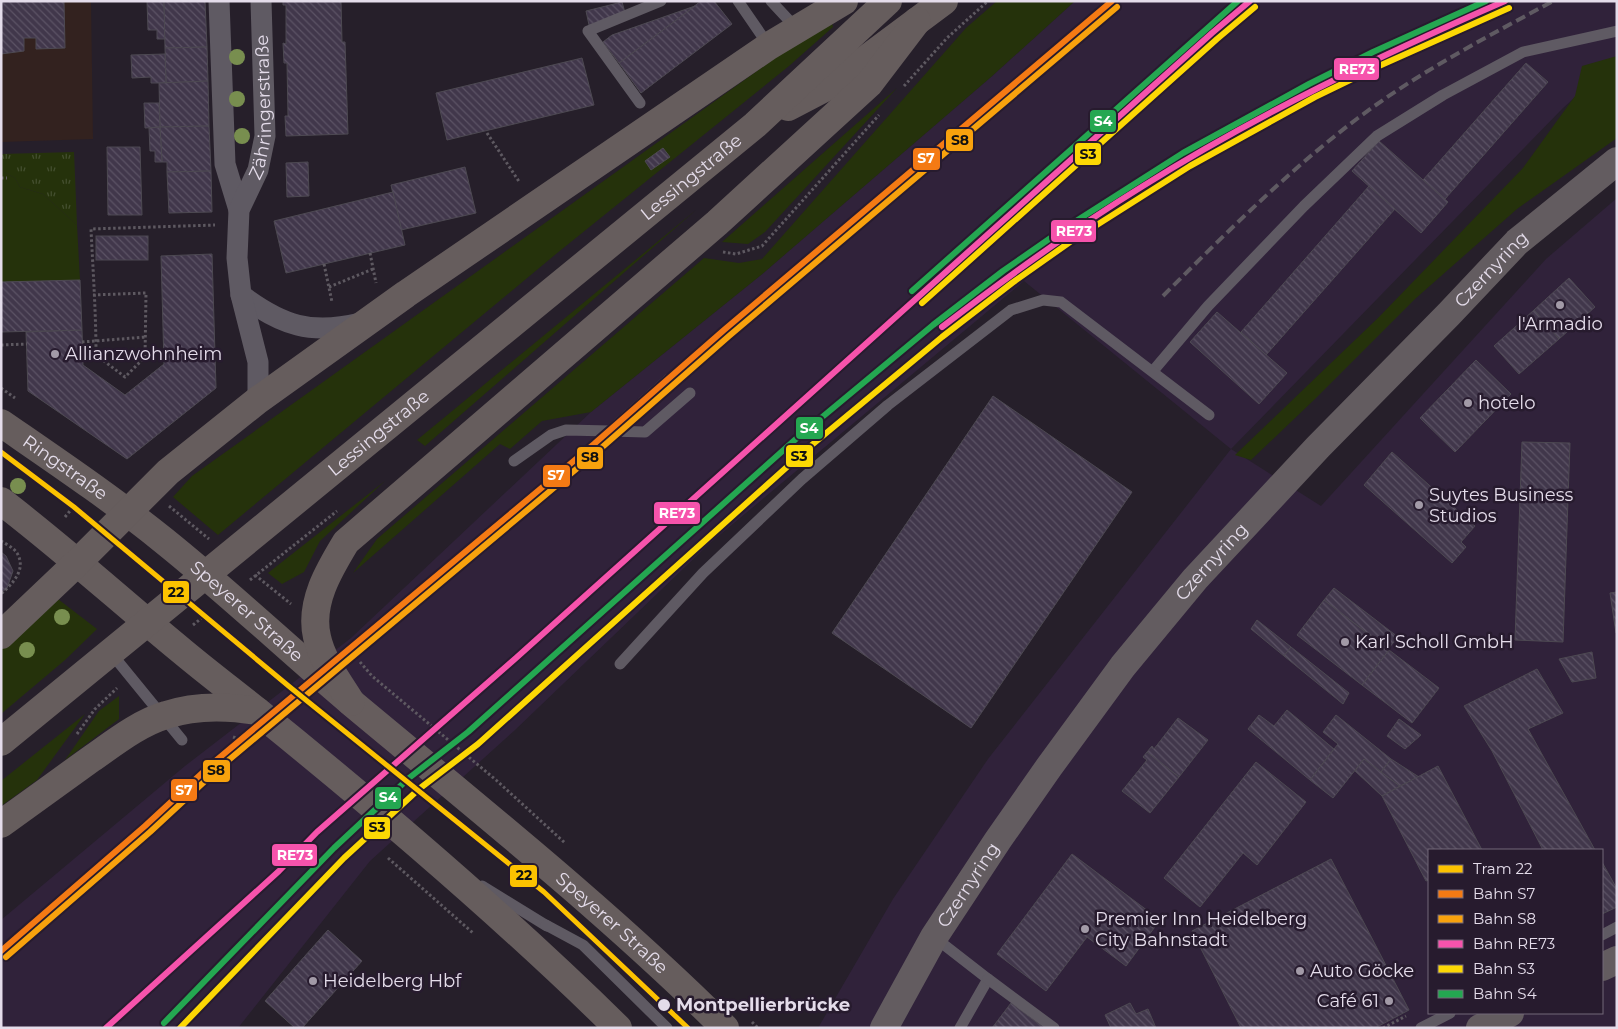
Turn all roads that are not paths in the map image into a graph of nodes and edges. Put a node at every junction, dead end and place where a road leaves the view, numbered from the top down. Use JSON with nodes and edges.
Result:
{"nodes":[{"id":1,"x":218,"y":1,"type":"edge"},
{"id":2,"x":261,"y":1,"type":"edge"},
{"id":3,"x":661,"y":1,"type":"edge"},
{"id":4,"x":738,"y":1,"type":"edge"},
{"id":5,"x":770,"y":1,"type":"edge"},
{"id":6,"x":844,"y":1,"type":"edge"},
{"id":7,"x":888,"y":1,"type":"edge"},
{"id":8,"x":944,"y":1,"type":"edge"},
{"id":9,"x":917,"y":21,"type":"junction"},
{"id":10,"x":797,"y":29,"type":"junction"},
{"id":11,"x":1617,"y":31,"type":"edge"},
{"id":12,"x":769,"y":46,"type":"junction"},
{"id":13,"x":640,"y":103,"type":"dead end"},
{"id":14,"x":755,"y":125,"type":"junction"},
{"id":15,"x":1617,"y":161,"type":"edge"},
{"id":16,"x":239,"y":210,"type":"junction"},
{"id":17,"x":241,"y":295,"type":"junction"},
{"id":18,"x":367,"y":322,"type":"junction"},
{"id":19,"x":1152,"y":371,"type":"junction"},
{"id":20,"x":669,"y":379,"type":"dead end"},
{"id":21,"x":690,"y":393,"type":"dead end"},
{"id":22,"x":258,"y":400,"type":"junction"},
{"id":23,"x":1209,"y":414,"type":"dead end"},
{"id":24,"x":1,"y":423,"type":"edge"},
{"id":25,"x":610,"y":430,"type":"junction"},
{"id":26,"x":514,"y":461,"type":"dead end"},
{"id":27,"x":1,"y":501,"type":"edge"},
{"id":28,"x":128,"y":513,"type":"junction"},
{"id":29,"x":78,"y":562,"type":"junction"},
{"id":30,"x":1,"y":635,"type":"edge"},
{"id":31,"x":111,"y":653,"type":"junction"},
{"id":32,"x":620,"y":664,"type":"dead end"},
{"id":33,"x":351,"y":702,"type":"junction"},
{"id":34,"x":257,"y":711,"type":"junction"},
{"id":35,"x":182,"y":740,"type":"dead end"},
{"id":36,"x":1,"y":742,"type":"edge"},
{"id":37,"x":1,"y":824,"type":"edge"},
{"id":38,"x":421,"y":848,"type":"junction"},
{"id":39,"x":1617,"y":927,"type":"edge"},
{"id":40,"x":1603,"y":934,"type":"edge"},
{"id":41,"x":934,"y":937,"type":"junction"},
{"id":42,"x":1617,"y":960,"type":"edge"},
{"id":43,"x":1603,"y":967,"type":"edge"},
{"id":44,"x":988,"y":980,"type":"junction"},
{"id":45,"x":1448,"y":1014,"type":"edge"},
{"id":46,"x":1508,"y":1014,"type":"edge"},
{"id":47,"x":618,"y":1028,"type":"edge"},
{"id":48,"x":667,"y":1028,"type":"edge"},
{"id":49,"x":725,"y":1028,"type":"edge"},
{"id":50,"x":884,"y":1028,"type":"edge"},
{"id":51,"x":960,"y":1028,"type":"edge"},
{"id":52,"x":1054,"y":1028,"type":"edge"},
{"id":53,"x":1421,"y":1028,"type":"edge"},
{"id":54,"x":1480,"y":1028,"type":"edge"}],
"edges":[{"from":1,"to":16,"type":"street","name":"Zähringerstraße"},
{"from":2,"to":16,"type":"street","name":"Zähringerstraße"},
{"from":3,"to":13,"type":"lane"},
{"from":4,"to":12,"type":"lane"},
{"from":5,"to":10,"type":"lane"},
{"from":6,"to":10,"type":"main road"},
{"from":7,"to":14,"type":"main road","name":"Lessingstraße"},
{"from":8,"to":9,"type":"main road","name":"Lessingstraße"},
{"from":9,"to":14,"type":"main road","name":"Lessingstraße"},
{"from":9,"to":33,"type":"main road"},
{"from":10,"to":12,"type":"main road"},
{"from":11,"to":19,"type":"lane"},
{"from":12,"to":18,"type":"main road"},
{"from":14,"to":31,"type":"main road","name":"Lessingstraße"},
{"from":15,"to":41,"type":"main road","name":"Czernyring"},
{"from":16,"to":17,"type":"street","name":"Zähringerstraße"},
{"from":17,"to":18,"type":"street"},
{"from":17,"to":22,"type":"street","name":"Zähringerstraße"},
{"from":18,"to":22,"type":"main road"},
{"from":19,"to":23,"type":"lane"},
{"from":19,"to":32,"type":"lane"},
{"from":20,"to":25,"type":"lane"},
{"from":21,"to":25,"type":"lane"},
{"from":22,"to":28,"type":"main road"},
{"from":24,"to":28,"type":"main road","name":"Ringstraße"},
{"from":25,"to":26,"type":"lane"},
{"from":27,"to":29,"type":"main road"},
{"from":28,"to":29,"type":"main road"},
{"from":28,"to":33,"type":"main road","name":"Speyerer Straße"},
{"from":29,"to":30,"type":"main road"},
{"from":29,"to":34,"type":"main road"},
{"from":31,"to":35,"type":"lane"},
{"from":31,"to":36,"type":"main road","name":"Lessingstraße"},
{"from":33,"to":49,"type":"main road","name":"Speyerer Straße"},
{"from":34,"to":37,"type":"main road"},
{"from":34,"to":38,"type":"main road"},
{"from":38,"to":47,"type":"main road"},
{"from":38,"to":48,"type":"lane"},
{"from":39,"to":40,"type":"lane"},
{"from":41,"to":44,"type":"lane"},
{"from":41,"to":50,"type":"main road","name":"Czernyring"},
{"from":42,"to":43,"type":"main road"},
{"from":44,"to":51,"type":"lane"},
{"from":44,"to":52,"type":"lane"},
{"from":45,"to":53,"type":"lane"},
{"from":46,"to":54,"type":"main road"}]}
